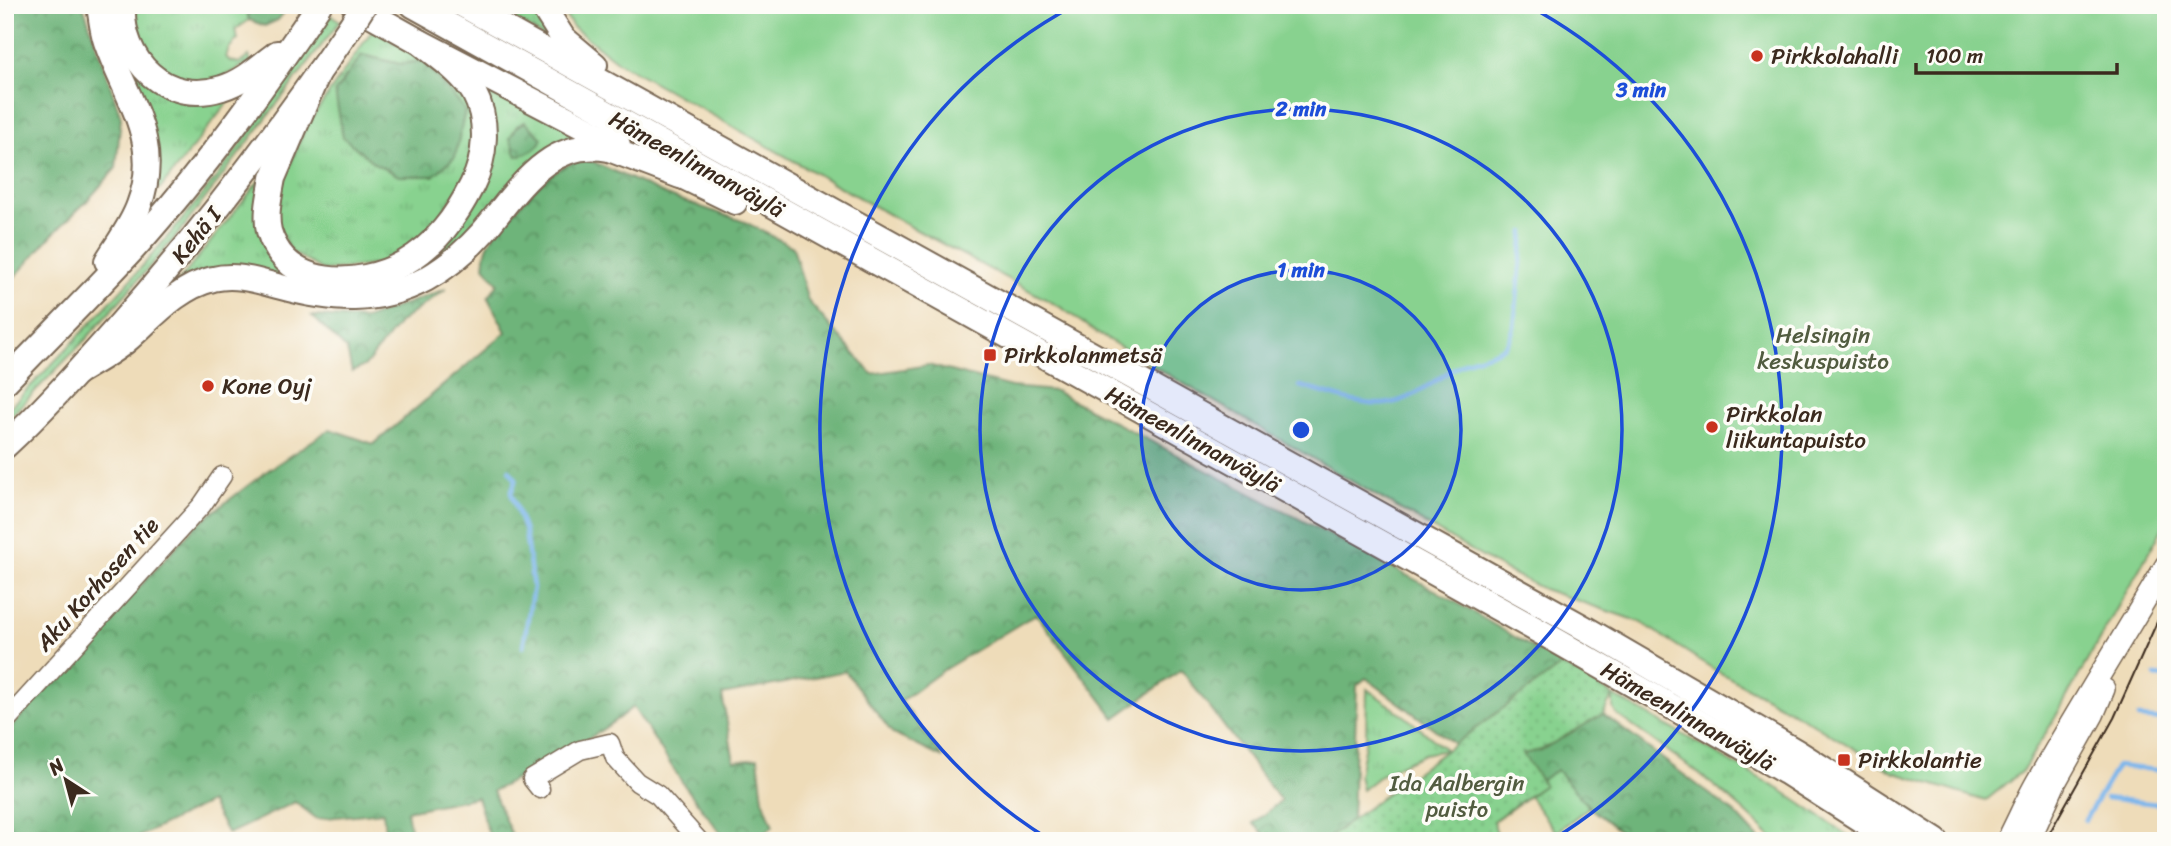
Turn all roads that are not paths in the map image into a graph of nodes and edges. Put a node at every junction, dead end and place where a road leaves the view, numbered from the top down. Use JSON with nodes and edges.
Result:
{"nodes":[{"id":1,"x":99,"y":5,"type":"edge"},
{"id":2,"x":123,"y":5,"type":"edge"},
{"id":3,"x":364,"y":5,"type":"edge"},
{"id":4,"x":413,"y":5,"type":"edge"},
{"id":5,"x":463,"y":5,"type":"edge"},
{"id":6,"x":542,"y":5,"type":"edge"},
{"id":7,"x":319,"y":6,"type":"edge"},
{"id":8,"x":352,"y":16,"type":"edge"},
{"id":9,"x":299,"y":34,"type":"junction"},
{"id":10,"x":420,"y":42,"type":"junction"},
{"id":11,"x":318,"y":73,"type":"junction"},
{"id":12,"x":702,"y":138,"type":"junction"},
{"id":13,"x":680,"y":176,"type":"junction"},
{"id":14,"x":873,"y":262,"type":"junction"},
{"id":15,"x":85,"y":298,"type":"junction"},
{"id":16,"x":78,"y":372,"type":"junction"},
{"id":17,"x":5,"y":382,"type":"edge"},
{"id":18,"x":5,"y":446,"type":"edge"},
{"id":19,"x":222,"y":476,"type":"dead end"},
{"id":20,"x":2166,"y":565,"type":"edge"},
{"id":21,"x":2118,"y":648,"type":"junction"},
{"id":22,"x":5,"y":722,"type":"edge"},
{"id":23,"x":540,"y":789,"type":"dead end"},
{"id":24,"x":699,"y":841,"type":"edge"},
{"id":25,"x":1894,"y":841,"type":"edge"},
{"id":26,"x":1936,"y":841,"type":"edge"},
{"id":27,"x":2007,"y":841,"type":"edge"},
{"id":28,"x":2029,"y":841,"type":"edge"}],
"edges":[{"from":1,"to":15,"type":"highway"},
{"from":2,"to":9,"type":"highway"},
{"from":3,"to":8,"type":"highway","name":"Kehä I","bridge":true},
{"from":4,"to":14,"type":"highway","name":"Hämeenlinnanväylä"},
{"from":5,"to":12,"type":"highway","name":"Hämeenlinnanväylä"},
{"from":6,"to":12,"type":"highway"},
{"from":7,"to":9,"type":"highway","name":"Kehä I"},
{"from":8,"to":10,"type":"highway"},
{"from":8,"to":11,"type":"highway","name":"Kehä I"},
{"from":9,"to":15,"type":"highway","name":"Kehä I"},
{"from":10,"to":11,"type":"highway"},
{"from":10,"to":13,"type":"highway"},
{"from":11,"to":16,"type":"highway","name":"Kehä I"},
{"from":12,"to":26,"type":"highway","name":"Hämeenlinnanväylä"},
{"from":13,"to":14,"type":"highway"},
{"from":13,"to":16,"type":"highway"},
{"from":14,"to":25,"type":"highway","name":"Hämeenlinnanväylä"},
{"from":15,"to":17,"type":"highway","name":"Kehä I"},
{"from":16,"to":18,"type":"highway","name":"Kehä I"},
{"from":19,"to":22,"type":"street","name":"Aku Korhosen tie"},
{"from":20,"to":21,"type":"main road"},
{"from":21,"to":27,"type":"main road"},
{"from":21,"to":28,"type":"main road"},
{"from":23,"to":24,"type":"street"}]}
